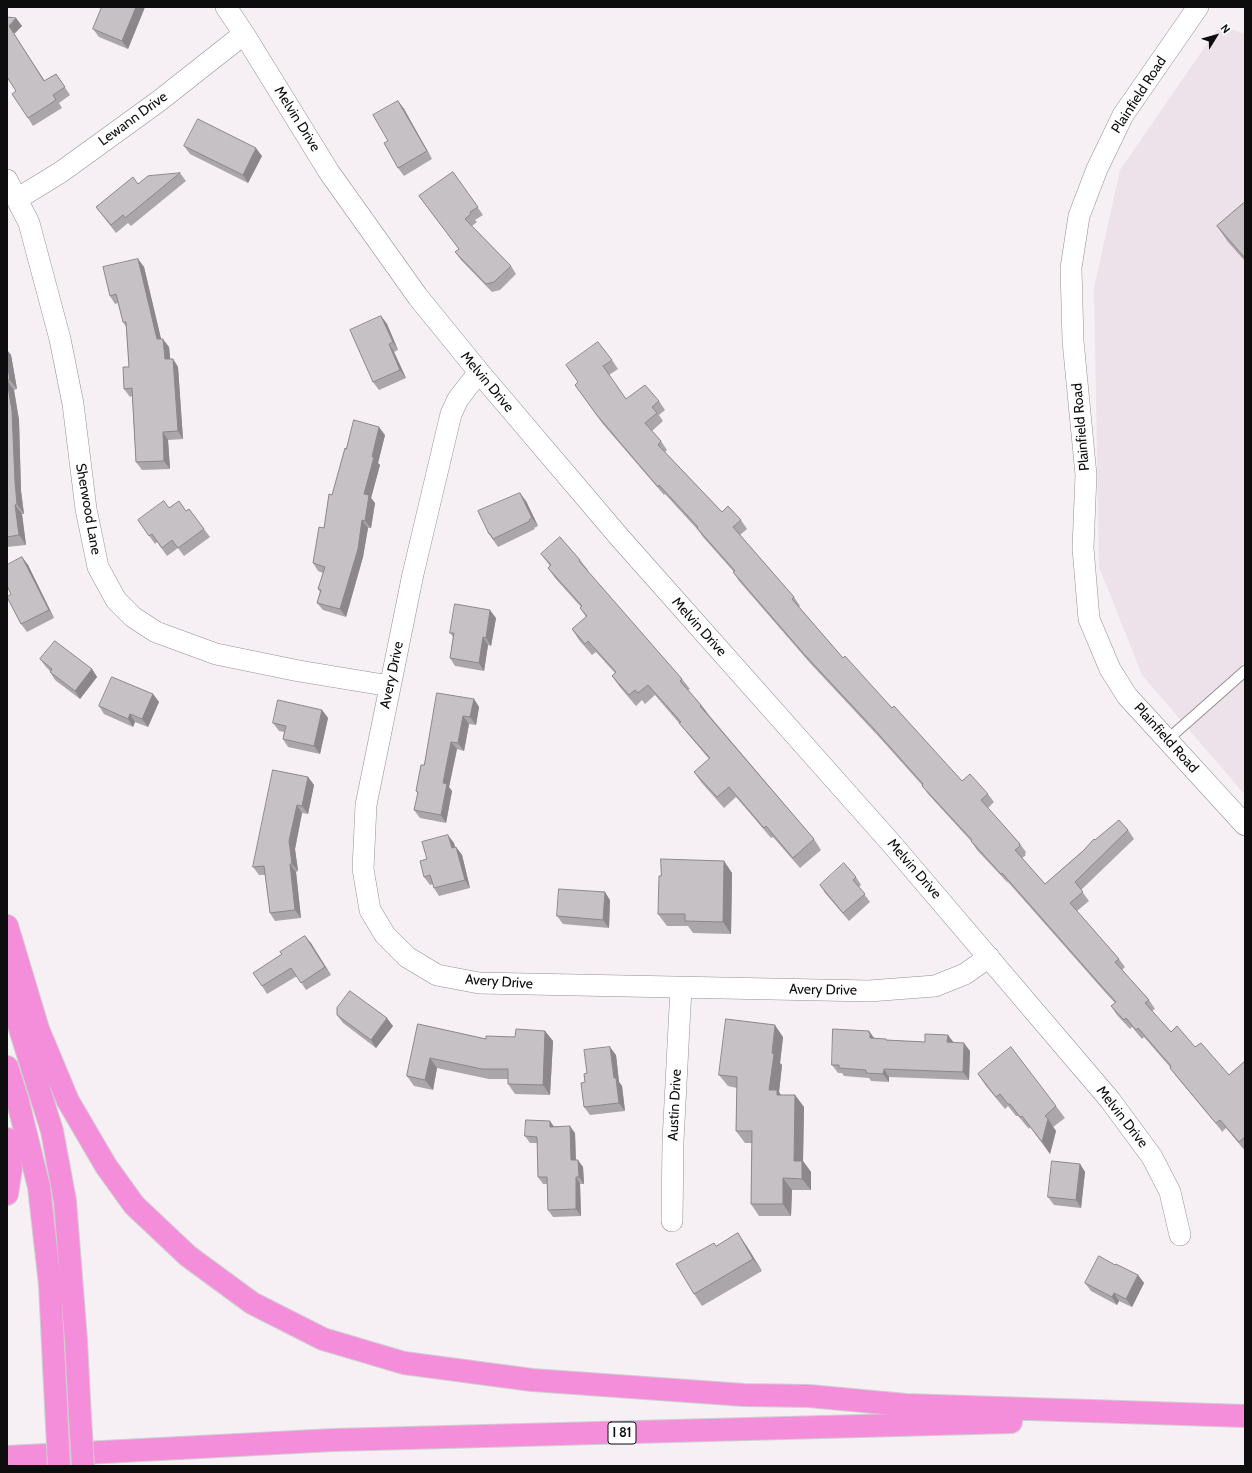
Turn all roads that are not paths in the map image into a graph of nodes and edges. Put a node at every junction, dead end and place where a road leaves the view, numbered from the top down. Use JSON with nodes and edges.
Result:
{"nodes":[{"id":1,"x":226,"y":7,"type":"edge"},
{"id":2,"x":1198,"y":7,"type":"edge"},
{"id":3,"x":244,"y":34,"type":"junction"},
{"id":4,"x":7,"y":180,"type":"edge"},
{"id":5,"x":17,"y":199,"type":"junction"},
{"id":6,"x":479,"y":372,"type":"junction"},
{"id":7,"x":1245,"y":671,"type":"edge"},
{"id":8,"x":390,"y":686,"type":"junction"},
{"id":9,"x":1167,"y":740,"type":"junction"},
{"id":10,"x":1245,"y":825,"type":"edge"},
{"id":11,"x":7,"y":926,"type":"edge"},
{"id":12,"x":7,"y":947,"type":"edge"},
{"id":13,"x":989,"y":957,"type":"junction"},
{"id":14,"x":681,"y":988,"type":"junction"},
{"id":15,"x":7,"y":1067,"type":"edge"},
{"id":16,"x":7,"y":1139,"type":"edge"},
{"id":17,"x":7,"y":1194,"type":"edge"},
{"id":18,"x":672,"y":1221,"type":"dead end"},
{"id":19,"x":1180,"y":1235,"type":"dead end"},
{"id":20,"x":1241,"y":1416,"type":"edge"},
{"id":21,"x":7,"y":1457,"type":"edge"},
{"id":22,"x":58,"y":1466,"type":"edge"},
{"id":23,"x":83,"y":1466,"type":"edge"}],
"edges":[{"from":1,"to":3,"type":"street","name":"Melvin Drive"},
{"from":2,"to":9,"type":"street","name":"Plainfield Road"},
{"from":3,"to":5,"type":"street","name":"Lewann Drive"},
{"from":3,"to":6,"type":"street","name":"Melvin Drive"},
{"from":4,"to":5,"type":"street","name":"Sherwood Lane"},
{"from":5,"to":8,"type":"street","name":"Sherwood Lane"},
{"from":6,"to":8,"type":"street","name":"Avery Drive"},
{"from":6,"to":13,"type":"street","name":"Melvin Drive"},
{"from":7,"to":9,"type":"lane"},
{"from":8,"to":14,"type":"street","name":"Avery Drive"},
{"from":9,"to":10,"type":"street","name":"Plainfield Road"},
{"from":11,"to":20,"type":"highway"},
{"from":12,"to":23,"type":"highway","bridge":true},
{"from":13,"to":14,"type":"street","name":"Avery Drive"},
{"from":13,"to":19,"type":"street","name":"Melvin Drive"},
{"from":14,"to":18,"type":"street","name":"Austin Drive"},
{"from":15,"to":22,"type":"highway","bridge":true},
{"from":16,"to":17,"type":"highway"},
{"from":20,"to":21,"type":"highway","number":"I 81"}]}
